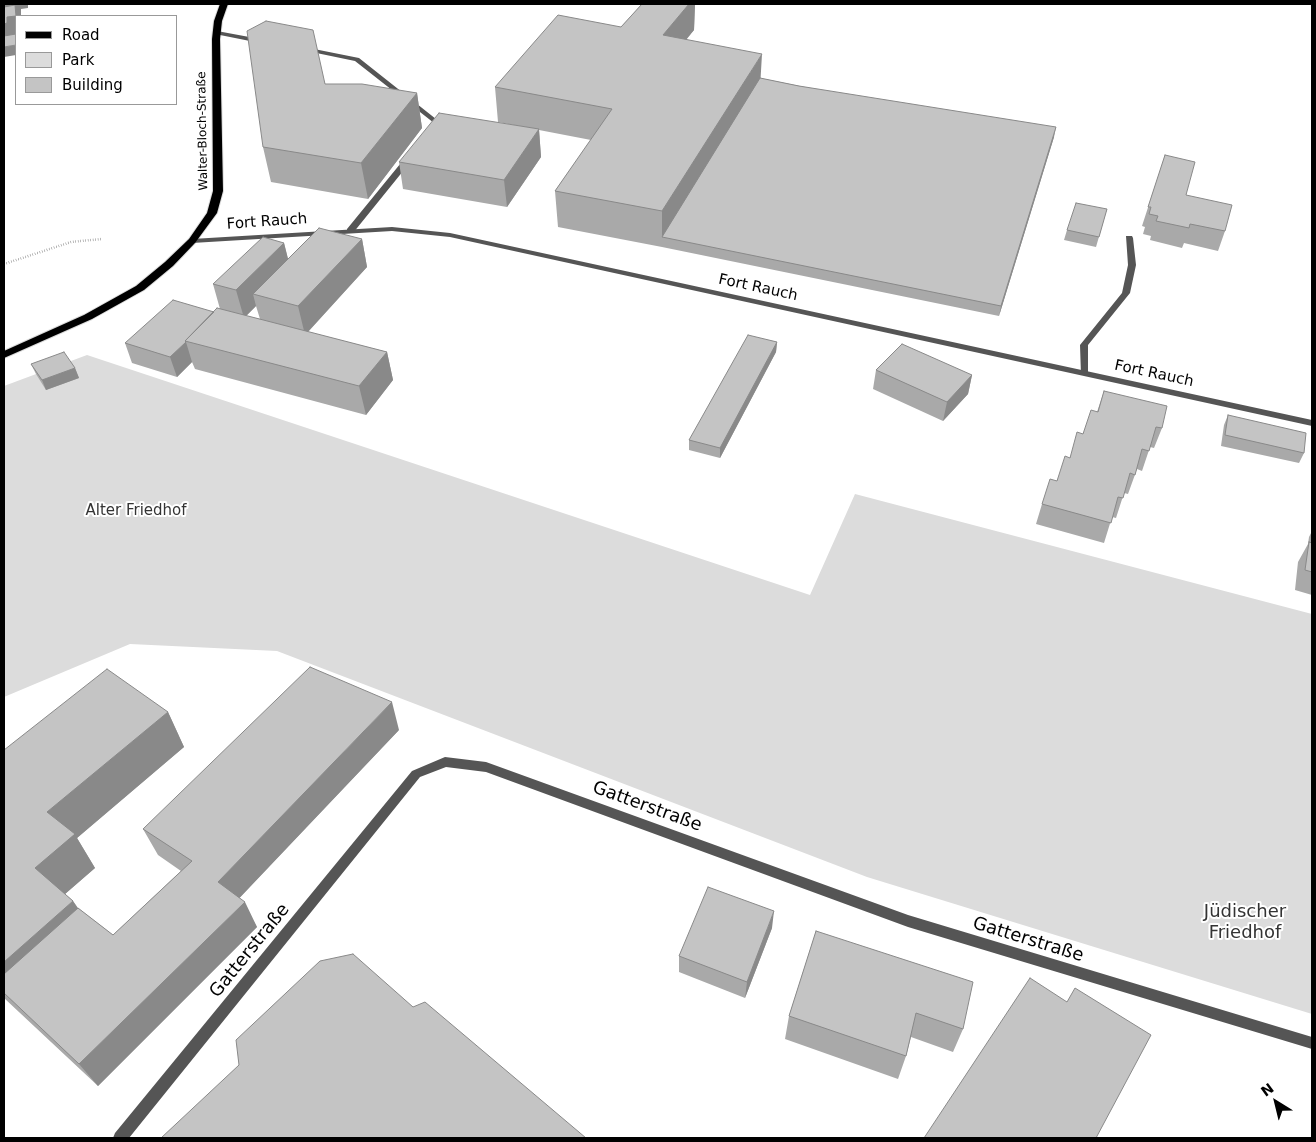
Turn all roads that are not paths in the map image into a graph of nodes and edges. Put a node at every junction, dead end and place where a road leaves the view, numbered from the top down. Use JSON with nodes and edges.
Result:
{"nodes":[{"id":1,"x":224,"y":4,"type":"edge"},
{"id":2,"x":217,"y":33,"type":"junction"},
{"id":3,"x":273,"y":43,"type":"edge"},
{"id":4,"x":291,"y":47,"type":"edge"},
{"id":5,"x":432,"y":130,"type":"edge"},
{"id":6,"x":413,"y":154,"type":"edge"},
{"id":7,"x":350,"y":231,"type":"junction"},
{"id":8,"x":1129,"y":238,"type":"dead end"},
{"id":9,"x":192,"y":241,"type":"junction"},
{"id":10,"x":4,"y":355,"type":"edge"},
{"id":11,"x":1084,"y":373,"type":"junction"},
{"id":12,"x":1312,"y":423,"type":"edge"},
{"id":13,"x":1312,"y":1043,"type":"edge"},
{"id":14,"x":120,"y":1138,"type":"edge"}],
"edges":[{"from":1,"to":2,"type":"main road","name":"Walter-Bloch-Straße"},
{"from":2,"to":3,"type":"street"},
{"from":2,"to":9,"type":"main road","name":"Walter-Bloch-Straße"},
{"from":4,"to":5,"type":"street"},
{"from":6,"to":7,"type":"street"},
{"from":7,"to":9,"type":"street","name":"Fort Rauch"},
{"from":7,"to":11,"type":"street","name":"Fort Rauch"},
{"from":8,"to":11,"type":"street"},
{"from":9,"to":10,"type":"main road","name":"Walter-Bloch-Straße"},
{"from":11,"to":12,"type":"street","name":"Fort Rauch"},
{"from":13,"to":14,"type":"street","name":"Gatterstraße"}]}
